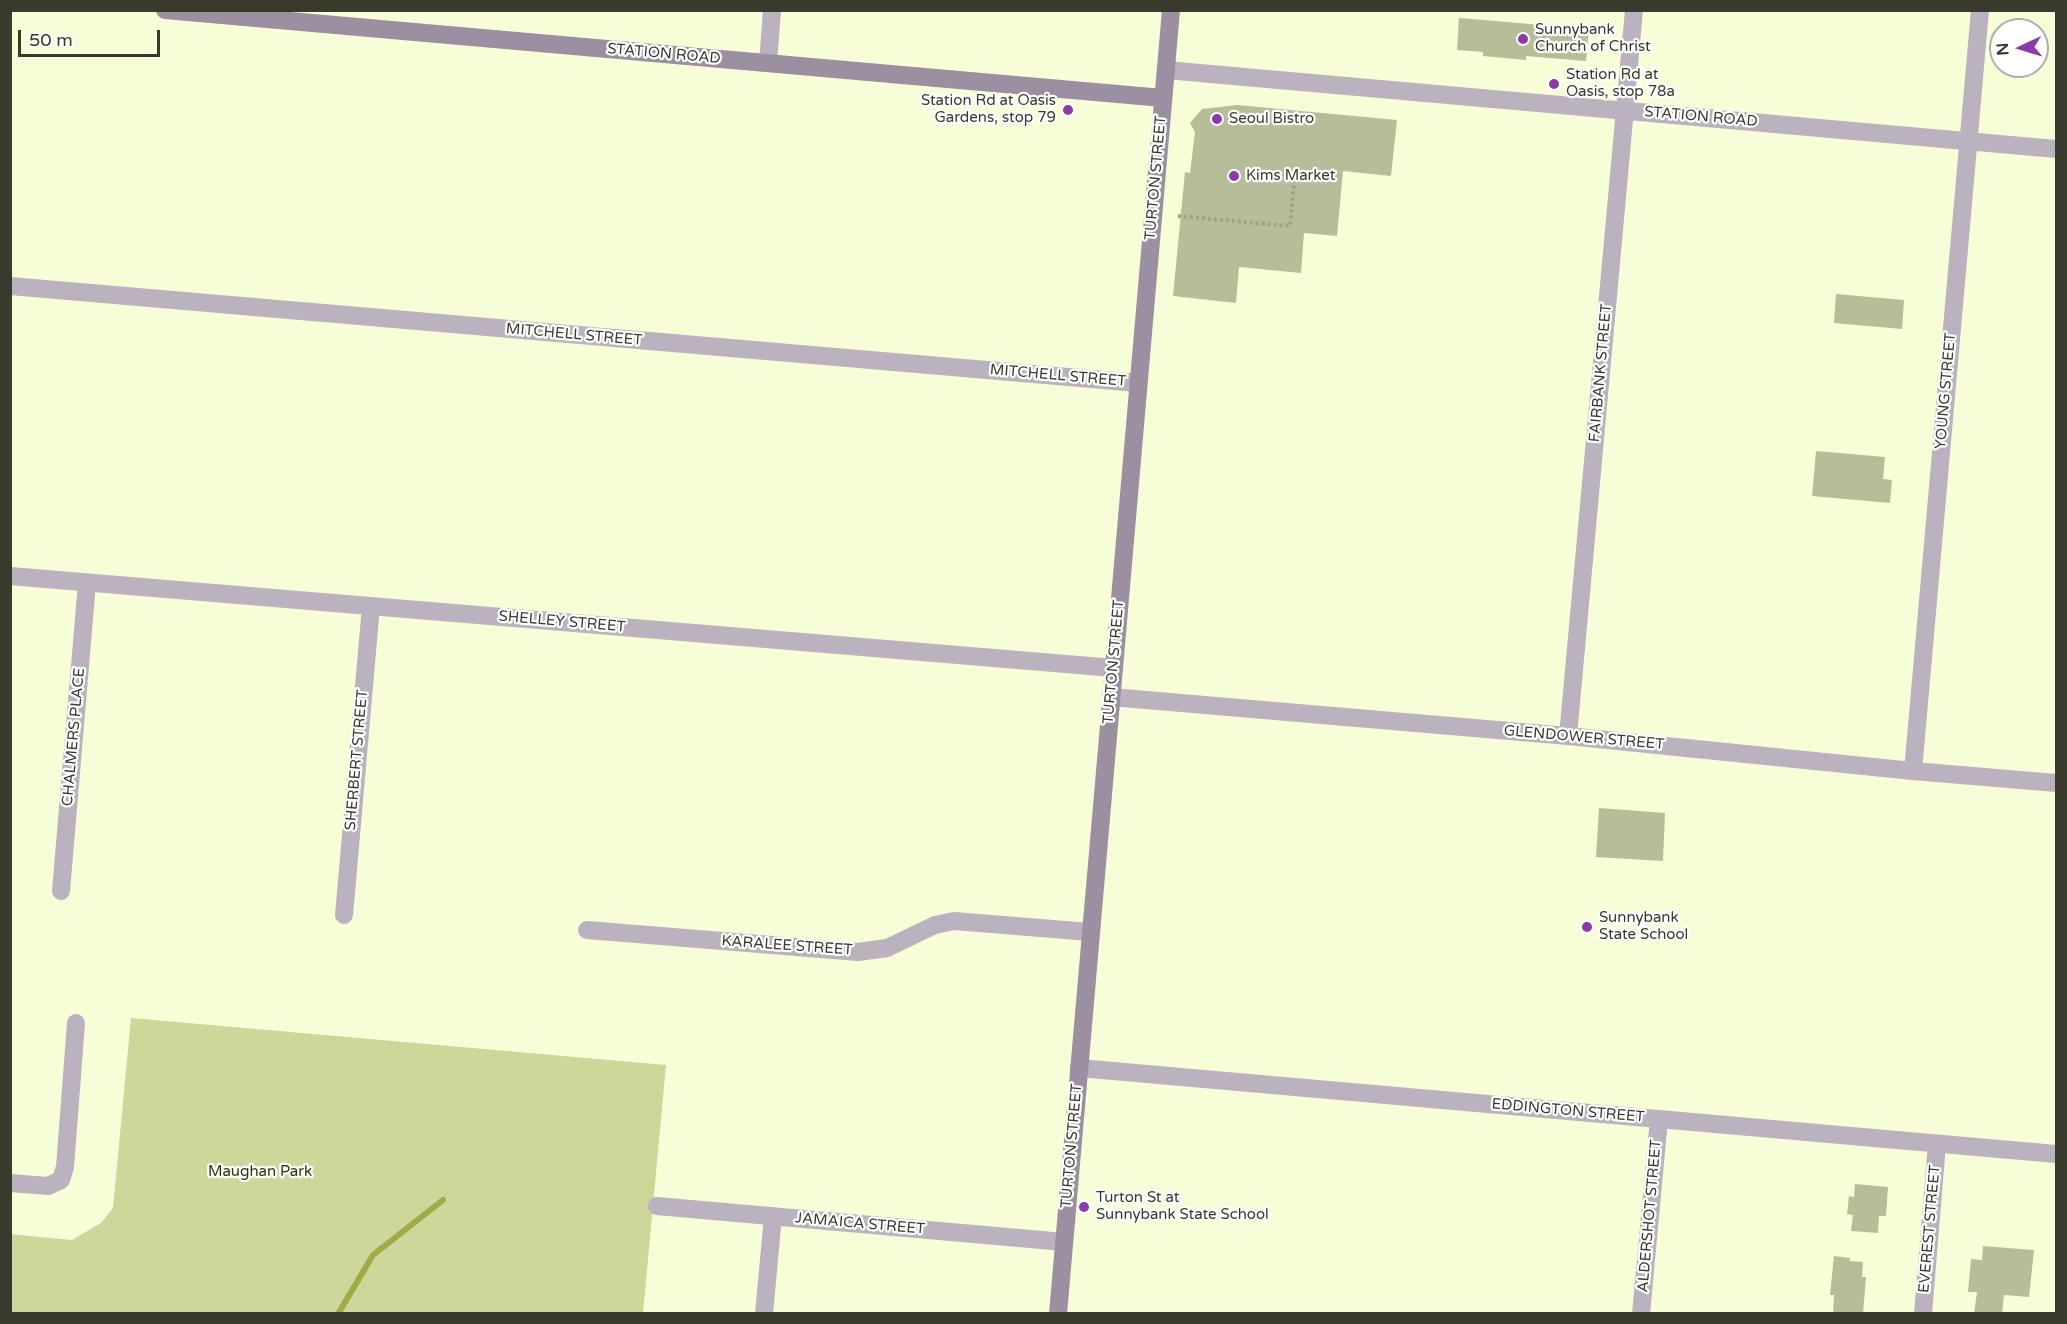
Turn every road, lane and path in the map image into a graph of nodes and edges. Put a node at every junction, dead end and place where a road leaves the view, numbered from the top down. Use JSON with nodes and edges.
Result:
{"nodes":[{"id":1,"x":165,"y":10,"type":"edge"},
{"id":2,"x":772,"y":10,"type":"edge"},
{"id":3,"x":1171,"y":10,"type":"edge"},
{"id":4,"x":1634,"y":10,"type":"edge"},
{"id":5,"x":1980,"y":10,"type":"edge"},
{"id":6,"x":330,"y":18,"type":"edge"},
{"id":7,"x":768,"y":63,"type":"junction"},
{"id":8,"x":1166,"y":70,"type":"junction"},
{"id":9,"x":1163,"y":98,"type":"junction"},
{"id":10,"x":1625,"y":111,"type":"junction"},
{"id":11,"x":1968,"y":141,"type":"junction"},
{"id":12,"x":2056,"y":149,"type":"edge"},
{"id":13,"x":1295,"y":173,"type":"dead end"},
{"id":14,"x":1178,"y":216,"type":"dead end"},
{"id":15,"x":10,"y":286,"type":"edge"},
{"id":16,"x":1138,"y":383,"type":"junction"},
{"id":17,"x":10,"y":576,"type":"edge"},
{"id":18,"x":87,"y":583,"type":"junction"},
{"id":19,"x":371,"y":606,"type":"junction"},
{"id":20,"x":1114,"y":668,"type":"junction"},
{"id":21,"x":1111,"y":697,"type":"junction"},
{"id":22,"x":1568,"y":736,"type":"junction"},
{"id":23,"x":1913,"y":771,"type":"junction"},
{"id":24,"x":2056,"y":783,"type":"edge"},
{"id":25,"x":60,"y":891,"type":"dead end"},
{"id":26,"x":344,"y":915,"type":"dead end"},
{"id":27,"x":587,"y":930,"type":"dead end"},
{"id":28,"x":1090,"y":932,"type":"junction"},
{"id":29,"x":76,"y":1023,"type":"dead end"},
{"id":30,"x":1079,"y":1068,"type":"junction"},
{"id":31,"x":1659,"y":1119,"type":"junction"},
{"id":32,"x":1937,"y":1144,"type":"junction"},
{"id":33,"x":2056,"y":1154,"type":"edge"},
{"id":34,"x":10,"y":1183,"type":"edge"},
{"id":35,"x":657,"y":1206,"type":"dead end"},
{"id":36,"x":774,"y":1216,"type":"junction"},
{"id":37,"x":1064,"y":1242,"type":"junction"},
{"id":38,"x":764,"y":1314,"type":"edge"},
{"id":39,"x":1058,"y":1314,"type":"edge"},
{"id":40,"x":1641,"y":1314,"type":"edge"},
{"id":41,"x":1923,"y":1314,"type":"edge"}],
"edges":[{"from":1,"to":6,"type":"street","name":"STATION ROAD"},
{"from":2,"to":7,"type":"street"},
{"from":3,"to":8,"type":"street","name":"TURTON STREET"},
{"from":4,"to":10,"type":"street","name":"FAIRBANK STREET"},
{"from":5,"to":11,"type":"street","name":"YOUNG STREET"},
{"from":6,"to":7,"type":"street","name":"STATION ROAD"},
{"from":7,"to":9,"type":"street","name":"STATION ROAD"},
{"from":8,"to":9,"type":"street","name":"TURTON STREET"},
{"from":8,"to":10,"type":"street","name":"STATION ROAD"},
{"from":9,"to":16,"type":"street","name":"TURTON STREET"},
{"from":10,"to":11,"type":"street","name":"STATION ROAD"},
{"from":10,"to":22,"type":"street","name":"FAIRBANK STREET"},
{"from":11,"to":12,"type":"street","name":"STATION ROAD"},
{"from":11,"to":23,"type":"street","name":"YOUNG STREET"},
{"from":13,"to":14,"type":"path"},
{"from":15,"to":16,"type":"street","name":"MITCHELL STREET"},
{"from":16,"to":20,"type":"street","name":"TURTON STREET"},
{"from":17,"to":18,"type":"street","name":"SHELLEY STREET"},
{"from":18,"to":19,"type":"street","name":"SHELLEY STREET"},
{"from":18,"to":25,"type":"street","name":"CHALMERS PLACE"},
{"from":19,"to":20,"type":"street","name":"SHELLEY STREET"},
{"from":19,"to":26,"type":"street","name":"SHERBERT STREET"},
{"from":20,"to":21,"type":"street","name":"TURTON STREET"},
{"from":21,"to":22,"type":"street","name":"GLENDOWER STREET"},
{"from":21,"to":28,"type":"street","name":"TURTON STREET"},
{"from":22,"to":23,"type":"street","name":"GLENDOWER STREET"},
{"from":23,"to":24,"type":"street","name":"GLENDOWER STREET"},
{"from":27,"to":28,"type":"street","name":"KARALEE STREET"},
{"from":28,"to":30,"type":"street","name":"TURTON STREET"},
{"from":29,"to":34,"type":"street"},
{"from":30,"to":31,"type":"street","name":"EDDINGTON STREET"},
{"from":30,"to":37,"type":"street","name":"TURTON STREET"},
{"from":31,"to":32,"type":"street","name":"EDDINGTON STREET"},
{"from":31,"to":40,"type":"street","name":"ALDERSHOT STREET"},
{"from":32,"to":33,"type":"street","name":"EDDINGTON STREET"},
{"from":32,"to":41,"type":"street","name":"EVEREST STREET"},
{"from":35,"to":36,"type":"street","name":"JAMAICA STREET"},
{"from":36,"to":37,"type":"street","name":"JAMAICA STREET"},
{"from":36,"to":38,"type":"street"},
{"from":37,"to":39,"type":"street","name":"TURTON STREET"}]}
